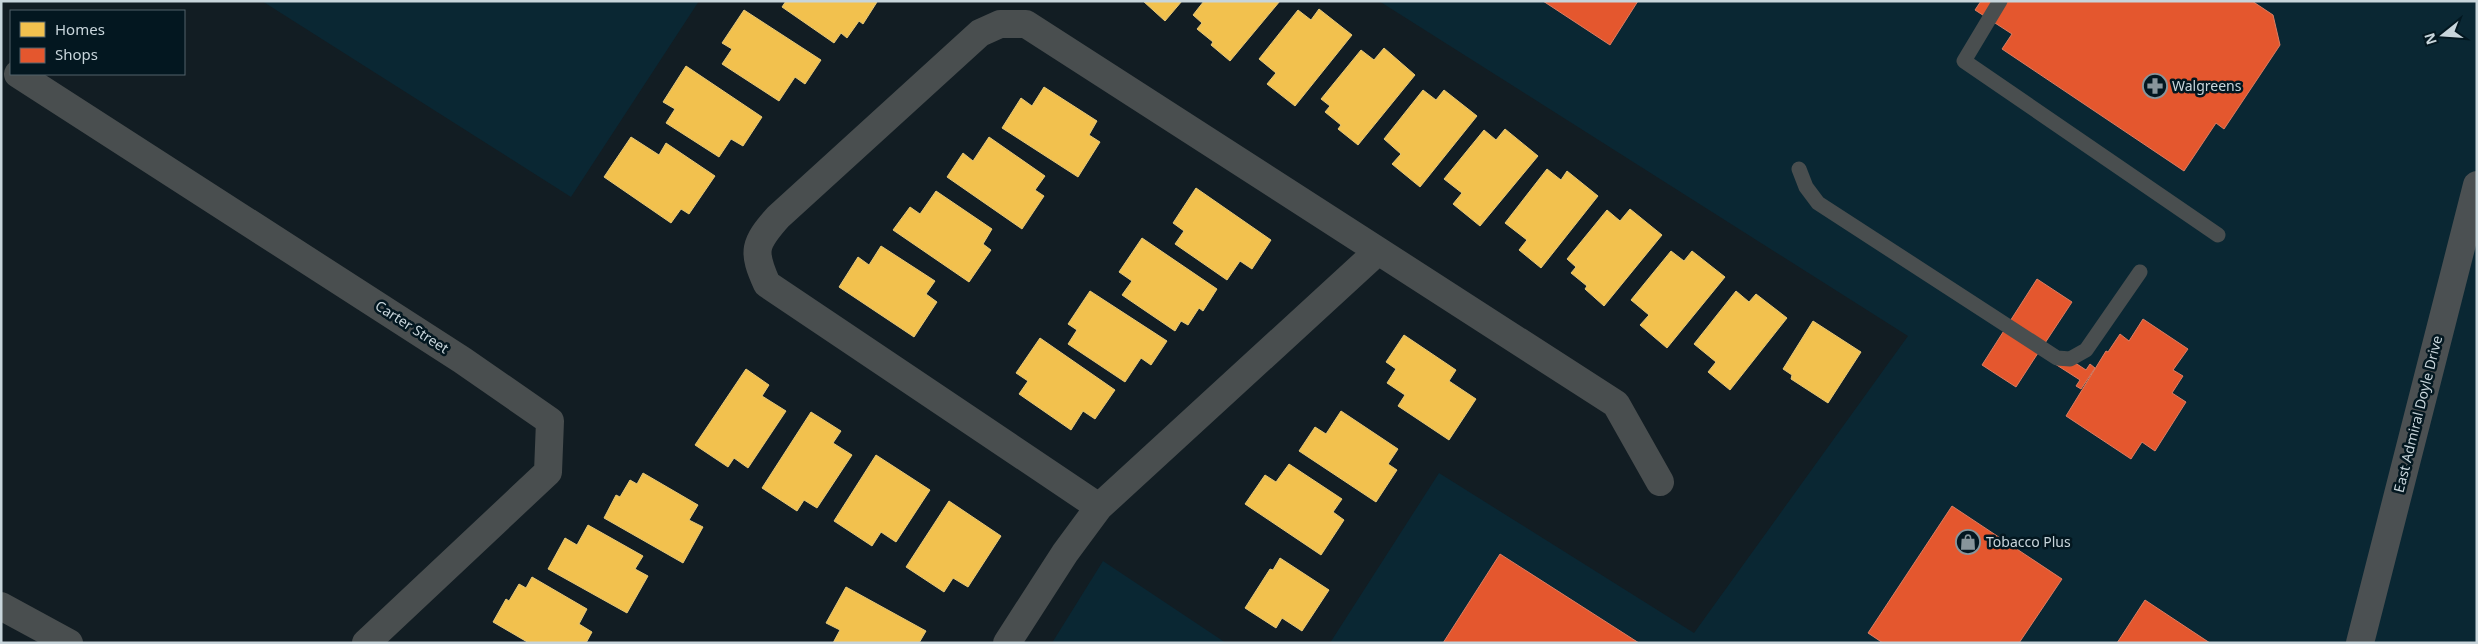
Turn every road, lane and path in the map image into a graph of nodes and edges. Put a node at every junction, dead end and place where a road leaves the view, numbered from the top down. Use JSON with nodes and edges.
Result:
{"nodes":[{"id":1,"x":2000,"y":1,"type":"edge"},
{"id":2,"x":20,"y":75,"type":"edge"},
{"id":3,"x":1799,"y":169,"type":"dead end"},
{"id":4,"x":2477,"y":185,"type":"edge"},
{"id":5,"x":2218,"y":235,"type":"dead end"},
{"id":6,"x":1377,"y":252,"type":"junction"},
{"id":7,"x":2140,"y":272,"type":"dead end"},
{"id":8,"x":1660,"y":482,"type":"dead end"},
{"id":9,"x":1099,"y":507,"type":"junction"},
{"id":10,"x":1,"y":606,"type":"edge"},
{"id":11,"x":69,"y":643,"type":"edge"},
{"id":12,"x":366,"y":643,"type":"edge"},
{"id":13,"x":1007,"y":643,"type":"edge"},
{"id":14,"x":2360,"y":643,"type":"edge"}],
"edges":[{"from":1,"to":5,"type":"lane"},
{"from":2,"to":12,"type":"street","name":"Carter Street"},
{"from":3,"to":7,"type":"lane"},
{"from":4,"to":14,"type":"main road","name":"East Admiral Doyle Drive"},
{"from":6,"to":8,"type":"street"},
{"from":6,"to":9,"type":"street"},
{"from":6,"to":9,"type":"street"},
{"from":9,"to":13,"type":"street"},
{"from":10,"to":11,"type":"street"}]}
